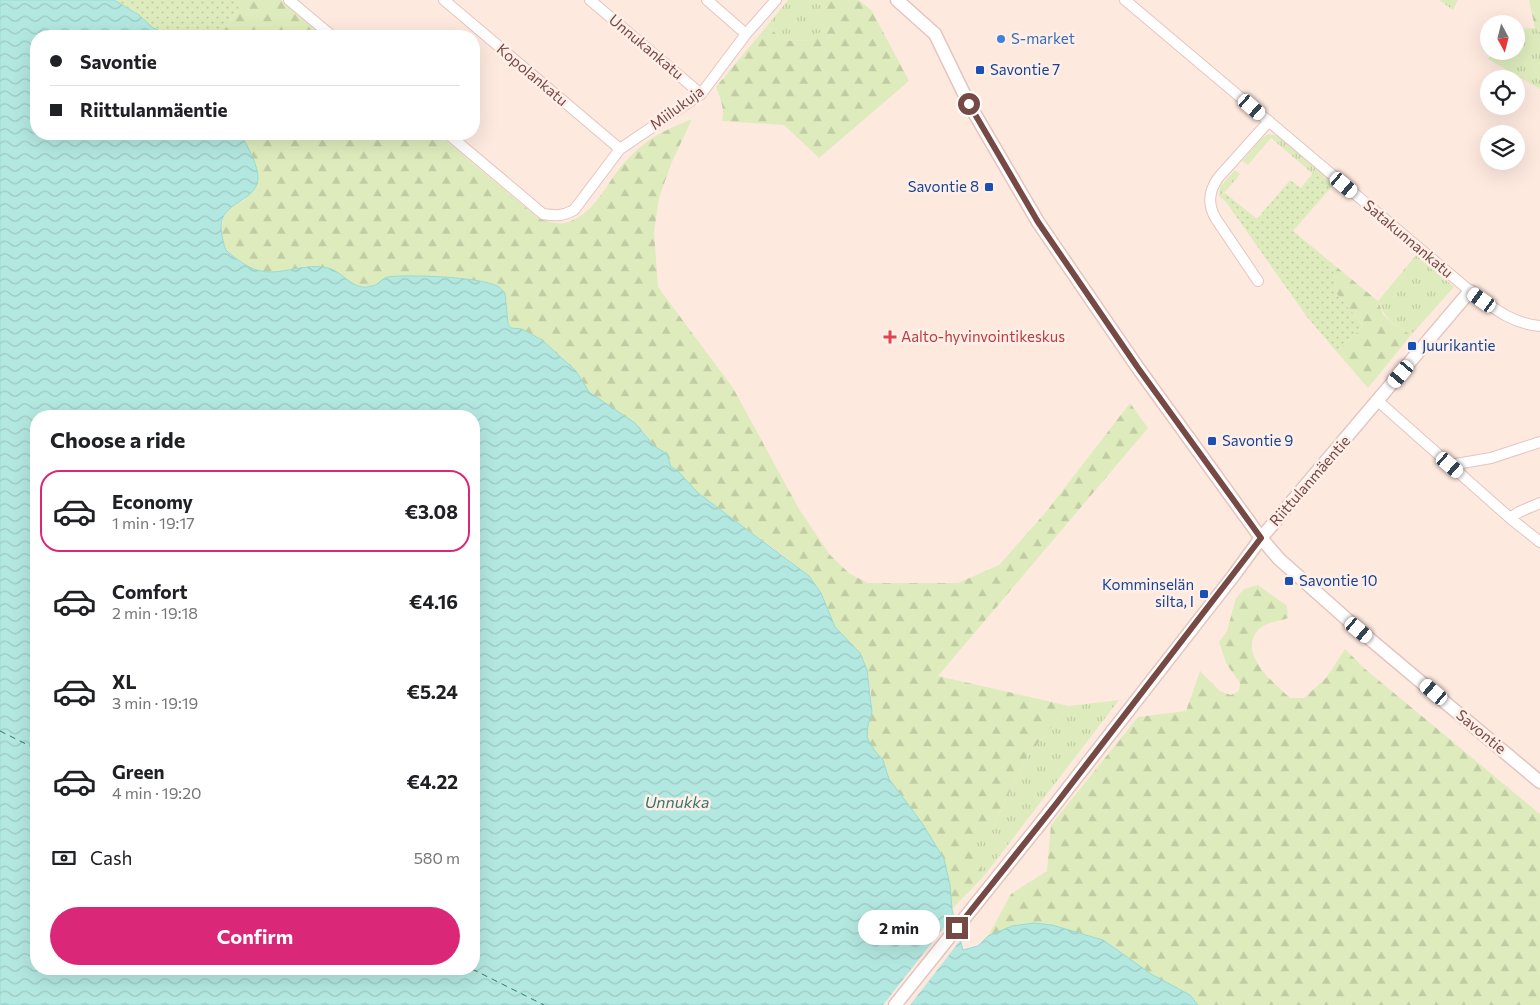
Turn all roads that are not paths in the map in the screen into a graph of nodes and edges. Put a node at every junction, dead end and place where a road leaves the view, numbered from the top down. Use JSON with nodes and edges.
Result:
{"nodes":[{"id":1,"x":289,"y":0,"type":"edge"},
{"id":2,"x":444,"y":0,"type":"edge"},
{"id":3,"x":590,"y":0,"type":"edge"},
{"id":4,"x":707,"y":0,"type":"edge"},
{"id":5,"x":776,"y":0,"type":"edge"},
{"id":6,"x":897,"y":0,"type":"edge"},
{"id":7,"x":1125,"y":0,"type":"edge"},
{"id":8,"x":325,"y":30,"type":"edge"},
{"id":9,"x":479,"y":30,"type":"edge"},
{"id":10,"x":480,"y":30,"type":"edge"},
{"id":11,"x":746,"y":34,"type":"junction"},
{"id":12,"x":701,"y":94,"type":"junction"},
{"id":13,"x":1268,"y":121,"type":"junction"},
{"id":14,"x":455,"y":140,"type":"edge"},
{"id":15,"x":620,"y":149,"type":"junction"},
{"id":16,"x":1258,"y":280,"type":"dead end"},
{"id":17,"x":1470,"y":291,"type":"junction"},
{"id":18,"x":1540,"y":326,"type":"edge"},
{"id":19,"x":1378,"y":401,"type":"junction"},
{"id":20,"x":1540,"y":442,"type":"edge"},
{"id":21,"x":1450,"y":465,"type":"junction"},
{"id":22,"x":1540,"y":503,"type":"edge"},
{"id":23,"x":1510,"y":518,"type":"junction"},
{"id":24,"x":1261,"y":538,"type":"junction"},
{"id":25,"x":1540,"y":542,"type":"edge"},
{"id":26,"x":1540,"y":782,"type":"edge"},
{"id":27,"x":895,"y":1005,"type":"edge"}],
"edges":[{"from":1,"to":8,"type":"street"},
{"from":2,"to":9,"type":"street","name":"Kopolankatu"},
{"from":3,"to":12,"type":"street","name":"Unnukankatu"},
{"from":4,"to":11,"type":"street"},
{"from":5,"to":11,"type":"street","name":"Miilukuja"},
{"from":6,"to":24,"type":"street","name":"Savontie"},
{"from":7,"to":13,"type":"street","name":"Satakunnankatu"},
{"from":10,"to":15,"type":"street","name":"Kopolankatu"},
{"from":11,"to":12,"type":"street","name":"Miilukuja"},
{"from":12,"to":15,"type":"street","name":"Miilukuja"},
{"from":13,"to":16,"type":"street"},
{"from":13,"to":17,"type":"street","name":"Satakunnankatu"},
{"from":14,"to":15,"type":"street","name":"Miilukuja"},
{"from":17,"to":18,"type":"street","name":"Satakunnankatu"},
{"from":17,"to":19,"type":"street","name":"Riittulanmäentie"},
{"from":19,"to":21,"type":"street"},
{"from":19,"to":24,"type":"street","name":"Riittulanmäentie"},
{"from":20,"to":21,"type":"street"},
{"from":21,"to":23,"type":"street"},
{"from":22,"to":23,"type":"street"},
{"from":23,"to":25,"type":"street"},
{"from":24,"to":26,"type":"street","name":"Savontie"},
{"from":24,"to":27,"type":"street","name":"Riittulanmäentie"}]}
